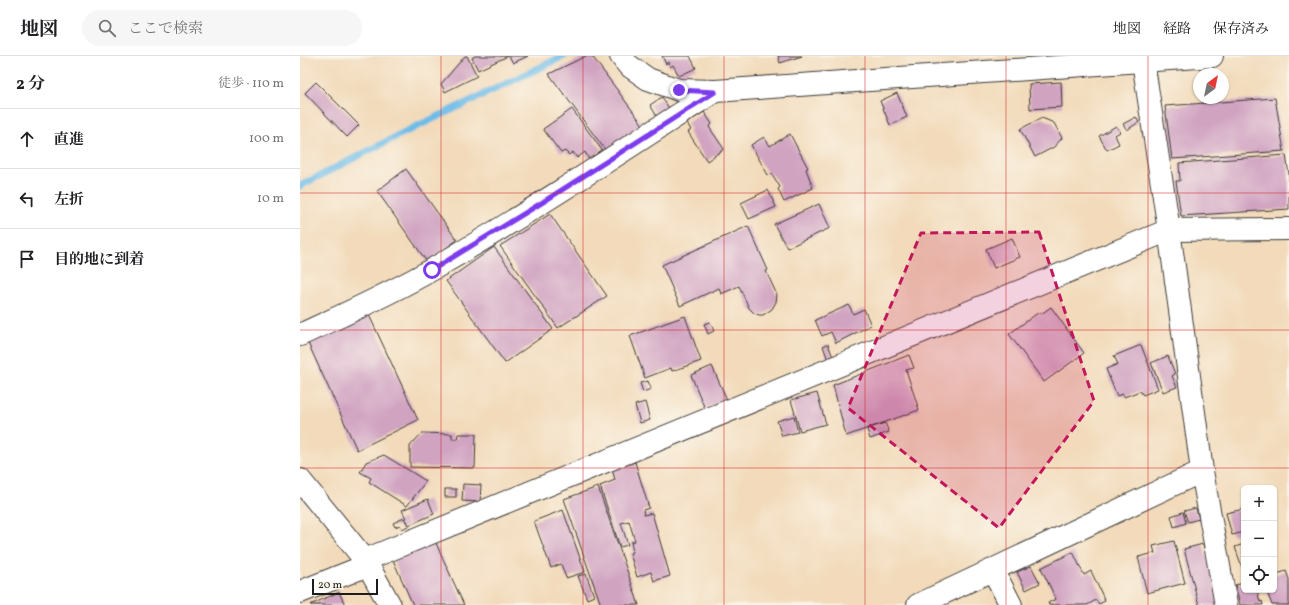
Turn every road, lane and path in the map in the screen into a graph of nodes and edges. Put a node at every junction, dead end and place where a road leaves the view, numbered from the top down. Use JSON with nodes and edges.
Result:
{"nodes":[{"id":1,"x":621,"y":56,"type":"edge"},
{"id":2,"x":1212,"y":56,"type":"edge"},
{"id":3,"x":1143,"y":61,"type":"junction"},
{"id":4,"x":715,"y":92,"type":"junction"},
{"id":5,"x":1289,"y":229,"type":"edge"},
{"id":6,"x":1169,"y":230,"type":"junction"},
{"id":7,"x":300,"y":335,"type":"edge"},
{"id":8,"x":1202,"y":471,"type":"junction"},
{"id":9,"x":300,"y":480,"type":"edge"},
{"id":10,"x":366,"y":562,"type":"junction"},
{"id":11,"x":993,"y":570,"type":"junction"},
{"id":12,"x":300,"y":592,"type":"edge"},
{"id":13,"x":390,"y":605,"type":"edge"},
{"id":14,"x":918,"y":605,"type":"edge"},
{"id":15,"x":1011,"y":605,"type":"edge"},
{"id":16,"x":1226,"y":605,"type":"edge"}],
"edges":[{"from":1,"to":4,"type":"street"},
{"from":2,"to":3,"type":"street"},
{"from":3,"to":4,"type":"street"},
{"from":3,"to":6,"type":"street"},
{"from":4,"to":7,"type":"street"},
{"from":5,"to":6,"type":"street"},
{"from":6,"to":8,"type":"street"},
{"from":6,"to":10,"type":"street"},
{"from":8,"to":11,"type":"street"},
{"from":8,"to":16,"type":"street"},
{"from":9,"to":10,"type":"street"},
{"from":10,"to":12,"type":"street"},
{"from":10,"to":13,"type":"street"},
{"from":11,"to":14,"type":"street"},
{"from":11,"to":15,"type":"street"}]}
